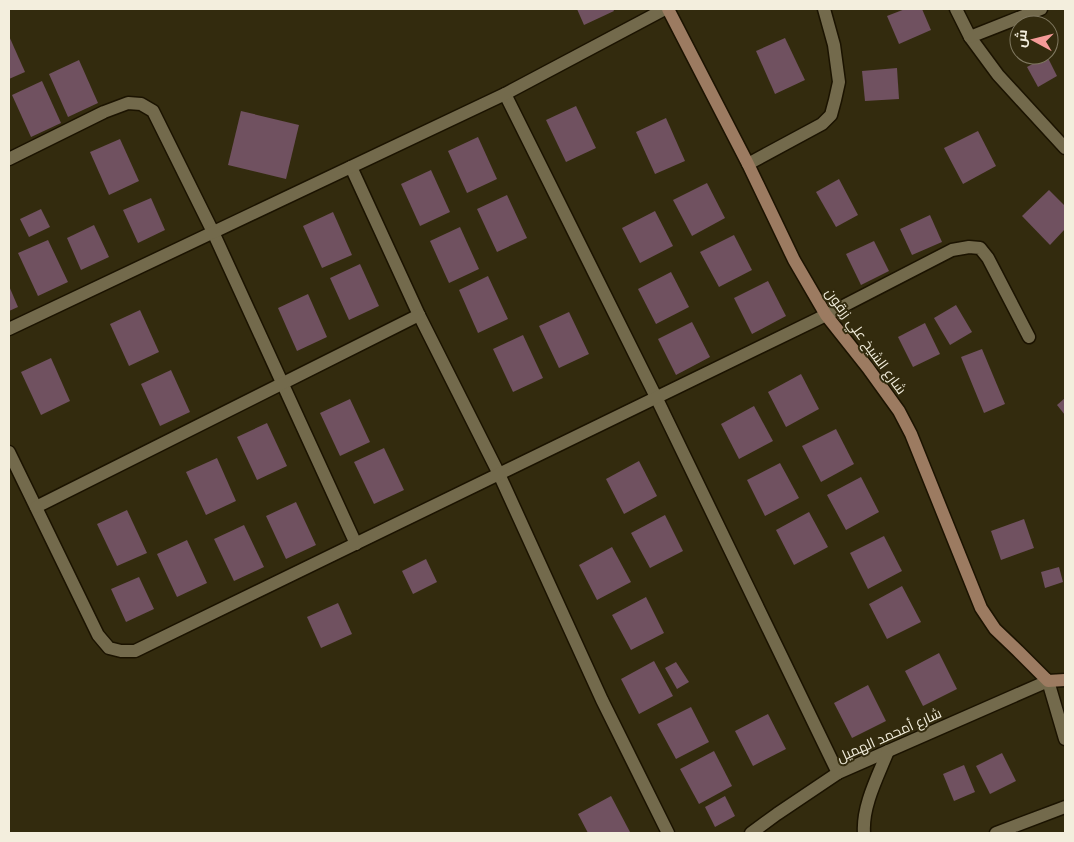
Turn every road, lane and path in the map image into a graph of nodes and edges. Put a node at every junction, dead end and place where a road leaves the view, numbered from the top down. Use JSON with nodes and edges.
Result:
{"nodes":[{"id":1,"x":666,"y":9,"type":"edge"},
{"id":2,"x":824,"y":9,"type":"edge"},
{"id":3,"x":956,"y":9,"type":"edge"},
{"id":4,"x":1041,"y":9,"type":"edge"},
{"id":5,"x":970,"y":37,"type":"junction"},
{"id":6,"x":505,"y":94,"type":"junction"},
{"id":7,"x":1065,"y":148,"type":"edge"},
{"id":8,"x":9,"y":159,"type":"edge"},
{"id":9,"x":748,"y":164,"type":"junction"},
{"id":10,"x":352,"y":167,"type":"junction"},
{"id":11,"x":213,"y":232,"type":"junction"},
{"id":12,"x":826,"y":314,"type":"junction"},
{"id":13,"x":419,"y":315,"type":"junction"},
{"id":14,"x":9,"y":329,"type":"edge"},
{"id":15,"x":1029,"y":337,"type":"dead end"},
{"id":16,"x":282,"y":383,"type":"junction"},
{"id":17,"x":656,"y":397,"type":"junction"},
{"id":18,"x":9,"y":452,"type":"edge"},
{"id":19,"x":499,"y":474,"type":"junction"},
{"id":20,"x":36,"y":507,"type":"junction"},
{"id":21,"x":356,"y":544,"type":"junction"},
{"id":22,"x":1065,"y":680,"type":"edge"},
{"id":23,"x":1048,"y":681,"type":"junction"},
{"id":24,"x":1065,"y":738,"type":"edge"},
{"id":25,"x":888,"y":751,"type":"junction"},
{"id":26,"x":838,"y":774,"type":"junction"},
{"id":27,"x":1065,"y":807,"type":"edge"},
{"id":28,"x":668,"y":833,"type":"edge"},
{"id":29,"x":751,"y":833,"type":"edge"},
{"id":30,"x":864,"y":833,"type":"edge"},
{"id":31,"x":996,"y":833,"type":"edge"}],
"edges":[{"from":1,"to":6,"type":"street"},
{"from":1,"to":9,"type":"main road","name":"شارع الشيخ علي زرقون"},
{"from":2,"to":9,"type":"street"},
{"from":3,"to":5,"type":"street"},
{"from":4,"to":5,"type":"street"},
{"from":5,"to":7,"type":"street"},
{"from":6,"to":10,"type":"street"},
{"from":6,"to":17,"type":"street"},
{"from":8,"to":11,"type":"street"},
{"from":9,"to":12,"type":"main road","name":"شارع الشيخ علي زرقون"},
{"from":10,"to":11,"type":"street"},
{"from":10,"to":13,"type":"street"},
{"from":11,"to":14,"type":"street"},
{"from":11,"to":16,"type":"street"},
{"from":12,"to":15,"type":"street"},
{"from":12,"to":17,"type":"street"},
{"from":12,"to":23,"type":"main road","name":"شارع الشيخ علي زرقون"},
{"from":13,"to":16,"type":"street"},
{"from":13,"to":19,"type":"street"},
{"from":16,"to":20,"type":"street"},
{"from":16,"to":21,"type":"street"},
{"from":17,"to":19,"type":"street"},
{"from":17,"to":26,"type":"street"},
{"from":18,"to":20,"type":"street"},
{"from":19,"to":21,"type":"street"},
{"from":19,"to":28,"type":"street"},
{"from":20,"to":21,"type":"street"},
{"from":22,"to":23,"type":"main road"},
{"from":23,"to":24,"type":"street"},
{"from":23,"to":25,"type":"street","name":"شارع أمحمد الهميل"},
{"from":25,"to":26,"type":"street","name":"شارع أمحمد الهميل"},
{"from":25,"to":30,"type":"street"},
{"from":26,"to":29,"type":"street","name":"شارع أمحمد الهميل"},
{"from":27,"to":31,"type":"street"}]}
